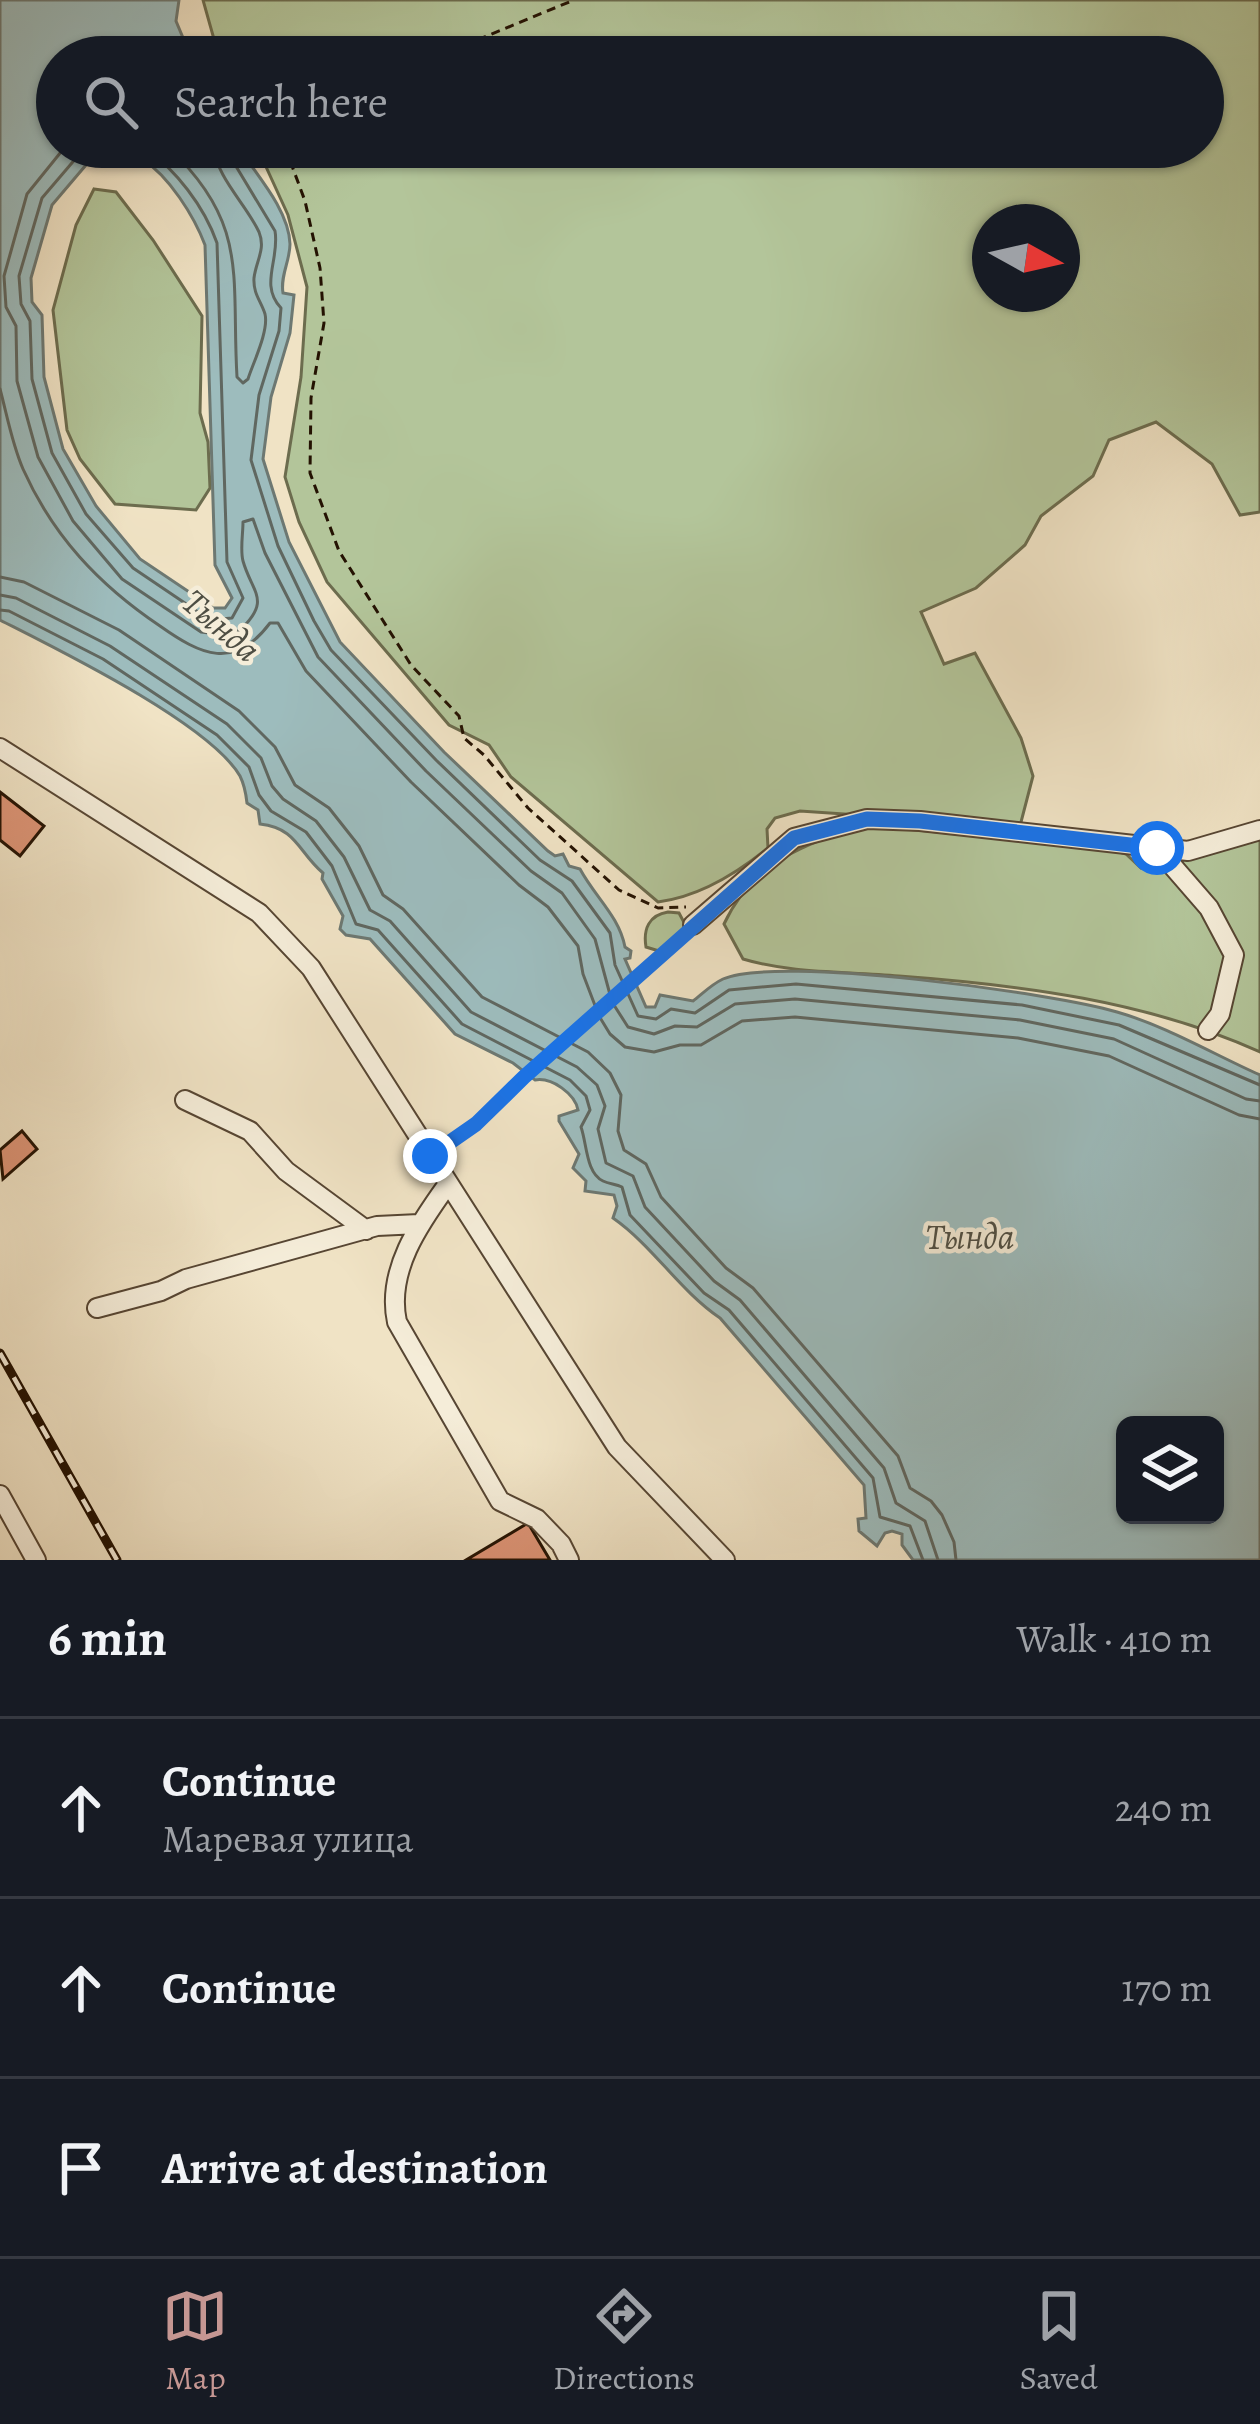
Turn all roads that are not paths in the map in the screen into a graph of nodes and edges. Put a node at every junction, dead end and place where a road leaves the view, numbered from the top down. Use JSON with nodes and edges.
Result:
{"nodes":[{"id":1,"x":0,"y":748,"type":"edge"},
{"id":2,"x":1260,"y":830,"type":"edge"},
{"id":3,"x":1157,"y":848,"type":"junction"},
{"id":4,"x":693,"y":926,"type":"road end"},
{"id":5,"x":1208,"y":1030,"type":"dead end"},
{"id":6,"x":185,"y":1100,"type":"dead end"},
{"id":7,"x":448,"y":1184,"type":"junction"},
{"id":8,"x":419,"y":1224,"type":"junction"},
{"id":9,"x":366,"y":1229,"type":"junction"},
{"id":10,"x":98,"y":1308,"type":"dead end"},
{"id":11,"x":0,"y":1495,"type":"edge"},
{"id":12,"x":36,"y":1560,"type":"edge"},
{"id":13,"x":568,"y":1560,"type":"edge"},
{"id":14,"x":725,"y":1560,"type":"edge"}],
"edges":[{"from":1,"to":7,"type":"street"},
{"from":2,"to":3,"type":"street"},
{"from":3,"to":4,"type":"street"},
{"from":3,"to":5,"type":"street"},
{"from":6,"to":9,"type":"street"},
{"from":7,"to":8,"type":"street"},
{"from":7,"to":14,"type":"street"},
{"from":8,"to":9,"type":"street"},
{"from":8,"to":13,"type":"street"},
{"from":9,"to":10,"type":"street"},
{"from":11,"to":12,"type":"street"}]}
